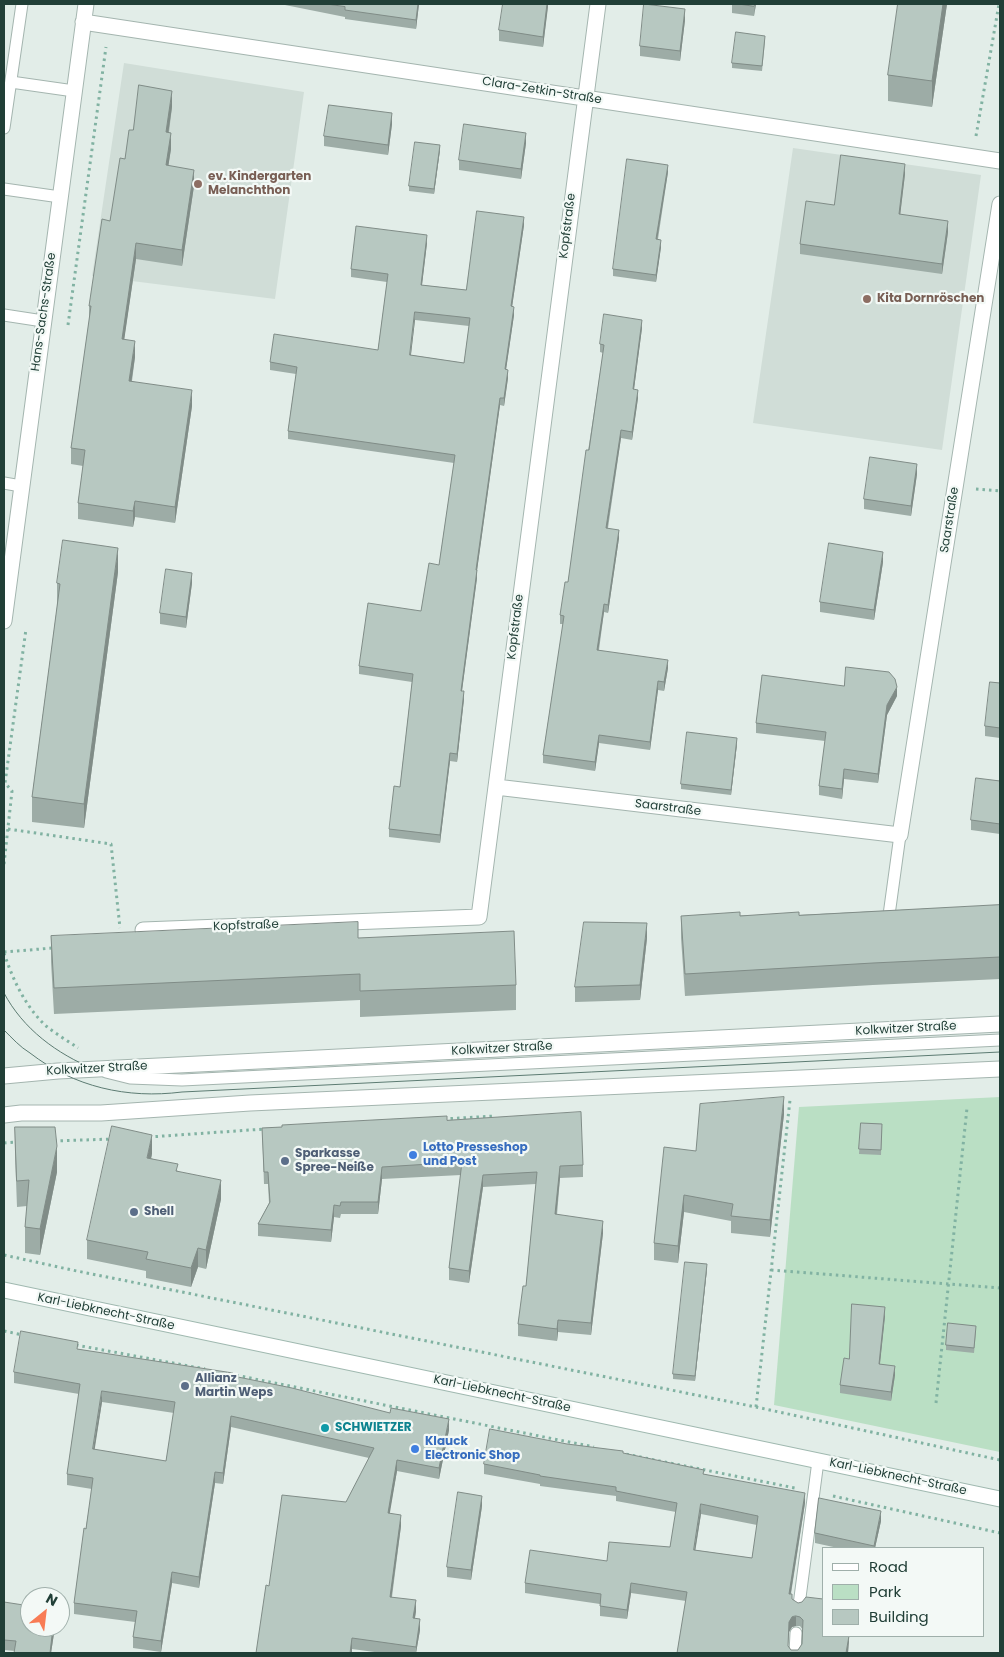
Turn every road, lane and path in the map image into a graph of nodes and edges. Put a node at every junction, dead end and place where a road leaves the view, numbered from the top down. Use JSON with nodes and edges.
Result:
{"nodes":[{"id":1,"x":22,"y":4,"type":"edge"},
{"id":2,"x":86,"y":4,"type":"edge"},
{"id":3,"x":598,"y":4,"type":"edge"},
{"id":4,"x":998,"y":4,"type":"edge"},
{"id":5,"x":83,"y":22,"type":"junction"},
{"id":6,"x":110,"y":26,"type":"junction"},
{"id":7,"x":11,"y":82,"type":"junction"},
{"id":8,"x":74,"y":91,"type":"junction"},
{"id":9,"x":584,"y":98,"type":"junction"},
{"id":10,"x":4,"y":128,"type":"edge"},
{"id":11,"x":973,"y":158,"type":"junction"},
{"id":12,"x":1000,"y":161,"type":"edge"},
{"id":13,"x":4,"y":189,"type":"edge"},
{"id":14,"x":60,"y":197,"type":"junction"},
{"id":15,"x":1000,"y":204,"type":"edge"},
{"id":16,"x":4,"y":315,"type":"edge"},
{"id":17,"x":43,"y":321,"type":"junction"},
{"id":18,"x":68,"y":328,"type":"dead end"},
{"id":19,"x":4,"y":483,"type":"edge"},
{"id":20,"x":22,"y":486,"type":"junction"},
{"id":21,"x":4,"y":620,"type":"edge"},
{"id":22,"x":27,"y":624,"type":"dead end"},
{"id":23,"x":496,"y":787,"type":"junction"},
{"id":24,"x":8,"y":829,"type":"junction"},
{"id":25,"x":900,"y":835,"type":"junction"},
{"id":26,"x":4,"y":864,"type":"edge"},
{"id":27,"x":889,"y":915,"type":"edge"},
{"id":28,"x":143,"y":930,"type":"joint"},
{"id":29,"x":62,"y":948,"type":"edge"},
{"id":30,"x":4,"y":953,"type":"edge"},
{"id":31,"x":1000,"y":1024,"type":"edge"},
{"id":32,"x":1000,"y":1040,"type":"edge"},
{"id":33,"x":79,"y":1048,"type":"dead end"},
{"id":34,"x":94,"y":1069,"type":"junction"},
{"id":35,"x":1000,"y":1069,"type":"edge"},
{"id":36,"x":4,"y":1076,"type":"edge"},
{"id":37,"x":790,"y":1100,"type":"dead end"},
{"id":38,"x":967,"y":1108,"type":"dead end"},
{"id":39,"x":4,"y":1115,"type":"edge"},
{"id":40,"x":4,"y":1255,"type":"edge"},
{"id":41,"x":771,"y":1270,"type":"junction"},
{"id":42,"x":948,"y":1284,"type":"junction"},
{"id":43,"x":1000,"y":1288,"type":"edge"},
{"id":44,"x":4,"y":1290,"type":"edge"},
{"id":45,"x":4,"y":1331,"type":"edge"},
{"id":46,"x":32,"y":1337,"type":"edge"},
{"id":47,"x":70,"y":1344,"type":"edge"},
{"id":48,"x":206,"y":1369,"type":"edge"},
{"id":49,"x":225,"y":1372,"type":"edge"},
{"id":50,"x":936,"y":1403,"type":"dead end"},
{"id":51,"x":756,"y":1407,"type":"junction"},
{"id":52,"x":602,"y":1449,"type":"edge"},
{"id":53,"x":612,"y":1451,"type":"edge"},
{"id":54,"x":818,"y":1460,"type":"junction"},
{"id":55,"x":1000,"y":1460,"type":"edge"},
{"id":56,"x":814,"y":1492,"type":"junction"},
{"id":57,"x":1000,"y":1499,"type":"edge"},
{"id":58,"x":1000,"y":1533,"type":"edge"},
{"id":59,"x":799,"y":1605,"type":"edge"},
{"id":60,"x":796,"y":1633,"type":"dead end"},
{"id":61,"x":795,"y":1653,"type":"edge"}],
"edges":[{"from":1,"to":7,"type":"lane"},
{"from":2,"to":5,"type":"street","name":"Hans-Sachs-Straße"},
{"from":3,"to":9,"type":"street","name":"Kopfstraße"},
{"from":4,"to":11,"type":"path"},
{"from":5,"to":6,"type":"street","name":"Clara-Zetkin-Straße"},
{"from":5,"to":8,"type":"street","name":"Hans-Sachs-Straße"},
{"from":6,"to":9,"type":"street","name":"Clara-Zetkin-Straße"},
{"from":6,"to":18,"type":"path"},
{"from":7,"to":8,"type":"lane"},
{"from":7,"to":10,"type":"lane"},
{"from":8,"to":14,"type":"street","name":"Hans-Sachs-Straße"},
{"from":9,"to":11,"type":"street","name":"Clara-Zetkin-Straße"},
{"from":9,"to":23,"type":"street","name":"Kopfstraße"},
{"from":11,"to":12,"type":"street","name":"Clara-Zetkin-Straße"},
{"from":13,"to":14,"type":"lane"},
{"from":14,"to":17,"type":"street","name":"Hans-Sachs-Straße"},
{"from":15,"to":25,"type":"street","name":"Saarstraße"},
{"from":16,"to":17,"type":"lane"},
{"from":17,"to":20,"type":"street","name":"Hans-Sachs-Straße"},
{"from":19,"to":20,"type":"lane"},
{"from":20,"to":21,"type":"street","name":"Hans-Sachs-Straße"},
{"from":22,"to":24,"type":"path"},
{"from":23,"to":25,"type":"street","name":"Saarstraße"},
{"from":23,"to":28,"type":"street","name":"Kopfstraße"},
{"from":24,"to":26,"type":"path"},
{"from":24,"to":28,"type":"path"},
{"from":25,"to":27,"type":"lane","name":"Saarstraße"},
{"from":29,"to":30,"type":"path"},
{"from":30,"to":33,"type":"path"},
{"from":31,"to":34,"type":"street","name":"Kolkwitzer Straße"},
{"from":32,"to":34,"type":"lane"},
{"from":34,"to":36,"type":"street","name":"Kolkwitzer Straße"},
{"from":35,"to":39,"type":"street"},
{"from":37,"to":41,"type":"path"},
{"from":38,"to":42,"type":"path"},
{"from":40,"to":51,"type":"path"},
{"from":41,"to":42,"type":"path"},
{"from":41,"to":51,"type":"path"},
{"from":42,"to":43,"type":"path"},
{"from":42,"to":50,"type":"path"},
{"from":44,"to":54,"type":"street","name":"Karl-Liebknecht-Straße"},
{"from":45,"to":46,"type":"path"},
{"from":47,"to":48,"type":"path"},
{"from":49,"to":52,"type":"path"},
{"from":51,"to":55,"type":"path"},
{"from":53,"to":56,"type":"path"},
{"from":54,"to":56,"type":"lane"},
{"from":54,"to":57,"type":"street","name":"Karl-Liebknecht-Straße"},
{"from":56,"to":58,"type":"path"},
{"from":56,"to":59,"type":"lane"},
{"from":60,"to":61,"type":"lane"}]}
